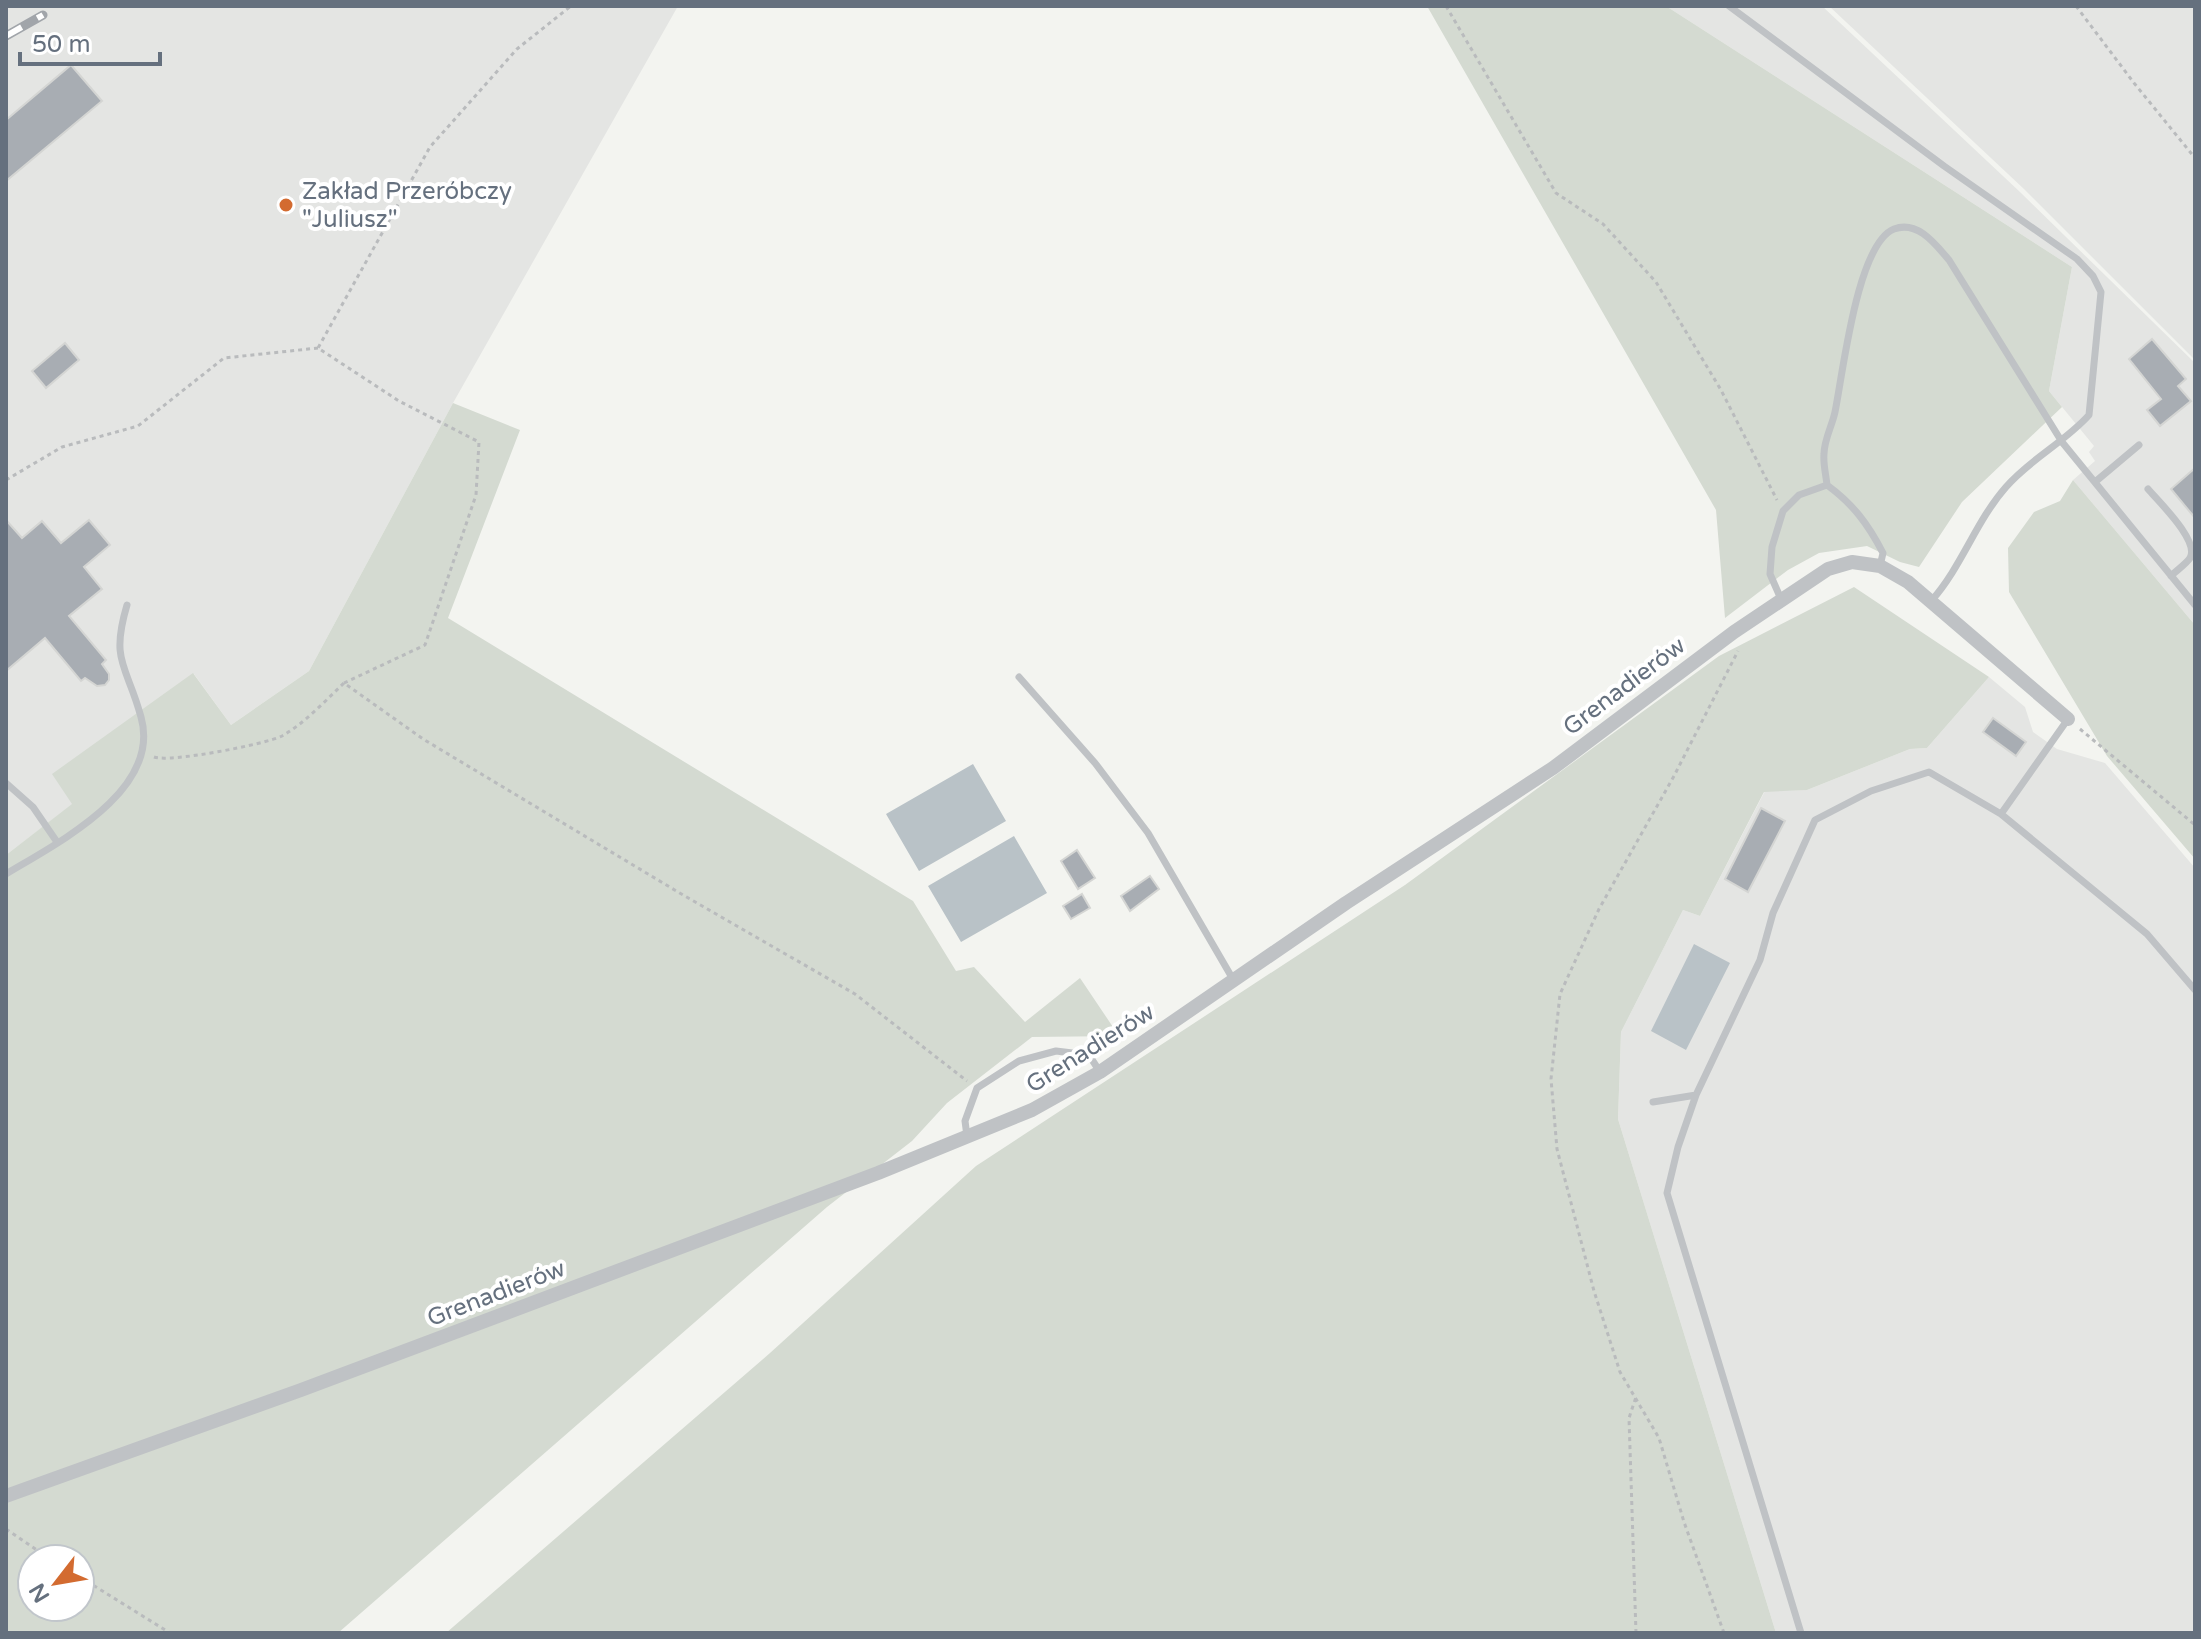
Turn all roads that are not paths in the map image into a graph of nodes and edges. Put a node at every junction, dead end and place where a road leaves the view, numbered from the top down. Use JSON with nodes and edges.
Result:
{"nodes":[{"id":1,"x":1729,"y":6,"type":"edge"},
{"id":2,"x":2062,"y":442,"type":"junction"},
{"id":3,"x":2139,"y":445,"type":"dead end"},
{"id":4,"x":2095,"y":482,"type":"junction"},
{"id":5,"x":1827,"y":485,"type":"junction"},
{"id":6,"x":2148,"y":489,"type":"dead end"},
{"id":7,"x":1880,"y":566,"type":"junction"},
{"id":8,"x":2171,"y":576,"type":"junction"},
{"id":9,"x":1781,"y":599,"type":"junction"},
{"id":10,"x":1932,"y":600,"type":"junction"},
{"id":11,"x":127,"y":605,"type":"dead end"},
{"id":12,"x":2195,"y":605,"type":"edge"},
{"id":13,"x":1019,"y":677,"type":"dead end"},
{"id":14,"x":2068,"y":719,"type":"joint"},
{"id":15,"x":6,"y":783,"type":"edge"},
{"id":16,"x":2001,"y":814,"type":"junction"},
{"id":17,"x":57,"y":842,"type":"junction"},
{"id":18,"x":6,"y":874,"type":"edge"},
{"id":19,"x":1234,"y":981,"type":"junction"},
{"id":20,"x":2195,"y":990,"type":"edge"},
{"id":21,"x":1100,"y":1072,"type":"junction"},
{"id":22,"x":1696,"y":1095,"type":"junction"},
{"id":23,"x":1653,"y":1102,"type":"dead end"},
{"id":24,"x":968,"y":1138,"type":"junction"},
{"id":25,"x":6,"y":1496,"type":"edge"},
{"id":26,"x":1801,"y":1633,"type":"edge"}],
"edges":[{"from":1,"to":2,"type":"lane"},
{"from":2,"to":4,"type":"lane"},
{"from":2,"to":5,"type":"lane"},
{"from":2,"to":10,"type":"lane"},
{"from":3,"to":4,"type":"lane"},
{"from":4,"to":8,"type":"lane"},
{"from":5,"to":7,"type":"lane"},
{"from":5,"to":9,"type":"lane"},
{"from":6,"to":8,"type":"lane"},
{"from":7,"to":9,"type":"street","name":"Grenadierów"},
{"from":7,"to":10,"type":"street"},
{"from":8,"to":12,"type":"lane"},
{"from":9,"to":19,"type":"street","name":"Grenadierów"},
{"from":10,"to":14,"type":"street"},
{"from":11,"to":17,"type":"lane"},
{"from":13,"to":19,"type":"lane"},
{"from":14,"to":16,"type":"lane"},
{"from":15,"to":17,"type":"lane"},
{"from":16,"to":20,"type":"lane"},
{"from":16,"to":22,"type":"lane"},
{"from":17,"to":18,"type":"lane"},
{"from":19,"to":21,"type":"street","name":"Grenadierów"},
{"from":21,"to":24,"type":"street","name":"Grenadierów"},
{"from":21,"to":24,"type":"lane"},
{"from":22,"to":23,"type":"lane"},
{"from":22,"to":26,"type":"lane"},
{"from":24,"to":25,"type":"street","name":"Grenadierów"}]}
